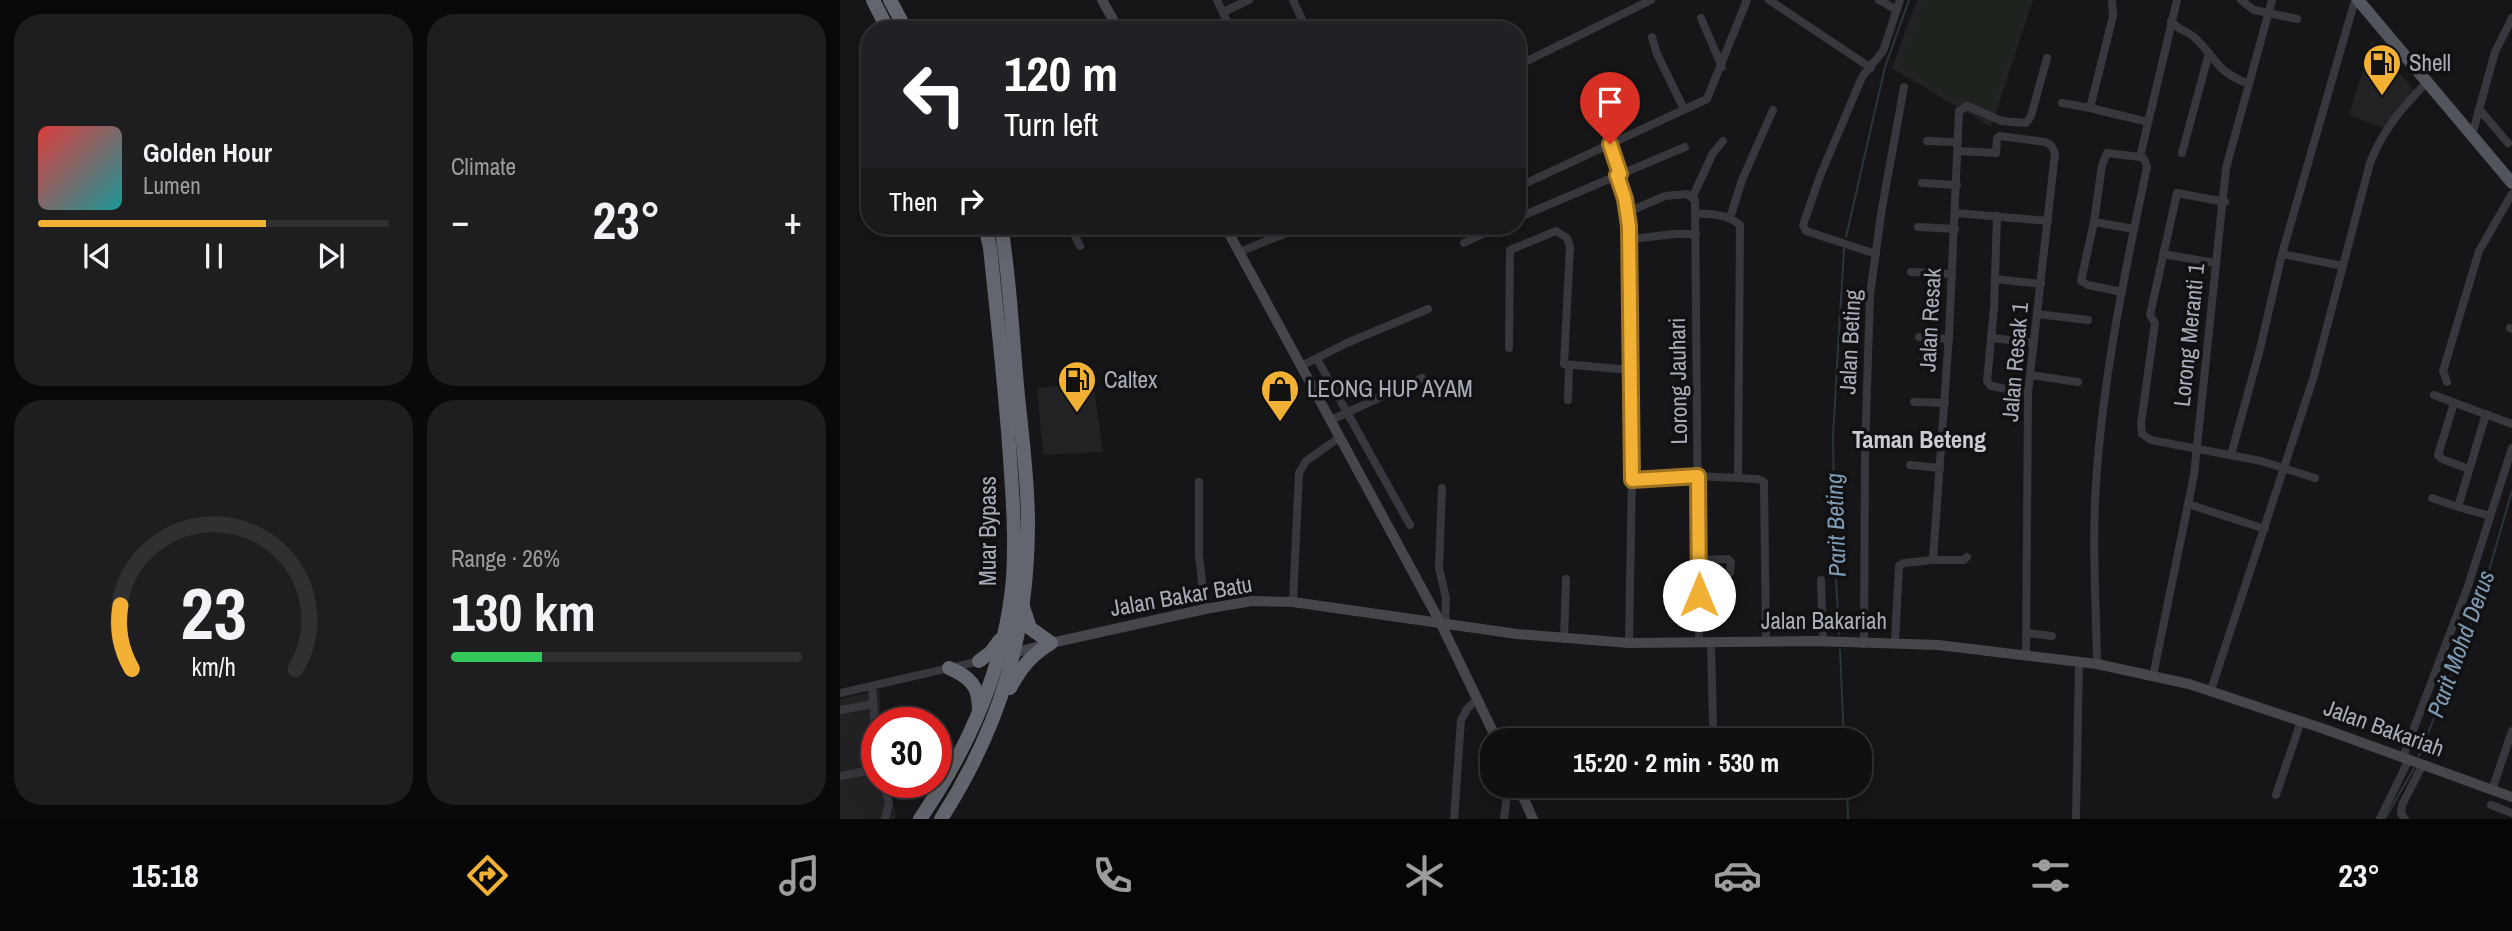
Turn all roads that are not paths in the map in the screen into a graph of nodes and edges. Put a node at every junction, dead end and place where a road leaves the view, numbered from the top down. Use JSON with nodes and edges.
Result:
{"nodes":[{"id":1,"x":873,"y":0,"type":"edge"},
{"id":2,"x":890,"y":0,"type":"edge"},
{"id":3,"x":1102,"y":0,"type":"edge"},
{"id":4,"x":1217,"y":0,"type":"edge"},
{"id":5,"x":1250,"y":0,"type":"edge"},
{"id":6,"x":1293,"y":0,"type":"edge"},
{"id":7,"x":1651,"y":0,"type":"edge"},
{"id":8,"x":1747,"y":0,"type":"edge"},
{"id":9,"x":1769,"y":0,"type":"edge"},
{"id":10,"x":1879,"y":0,"type":"edge"},
{"id":11,"x":1900,"y":0,"type":"edge"},
{"id":12,"x":2112,"y":0,"type":"edge"},
{"id":13,"x":2177,"y":0,"type":"edge"},
{"id":14,"x":2241,"y":0,"type":"edge"},
{"id":15,"x":2272,"y":0,"type":"edge"},
{"id":16,"x":2356,"y":0,"type":"edge"},
{"id":17,"x":1897,"y":10,"type":"junction"},
{"id":18,"x":1223,"y":12,"type":"junction"},
{"id":19,"x":2268,"y":13,"type":"junction"},
{"id":20,"x":1701,"y":18,"type":"dead end"},
{"id":21,"x":2512,"y":18,"type":"edge"},
{"id":22,"x":2297,"y":19,"type":"dead end"},
{"id":23,"x":884,"y":21,"type":"edge"},
{"id":24,"x":901,"y":21,"type":"edge"},
{"id":25,"x":1113,"y":21,"type":"edge"},
{"id":26,"x":1227,"y":21,"type":"edge"},
{"id":27,"x":1303,"y":21,"type":"edge"},
{"id":28,"x":2171,"y":21,"type":"junction"},
{"id":29,"x":1652,"y":37,"type":"dead end"},
{"id":30,"x":2209,"y":53,"type":"junction"},
{"id":31,"x":2047,"y":58,"type":"dead end"},
{"id":32,"x":1526,"y":62,"type":"edge"},
{"id":33,"x":1722,"y":67,"type":"junction"},
{"id":34,"x":1871,"y":68,"type":"junction"},
{"id":35,"x":2427,"y":82,"type":"junction"},
{"id":36,"x":2249,"y":84,"type":"junction"},
{"id":37,"x":1904,"y":88,"type":"dead end"},
{"id":38,"x":2062,"y":103,"type":"dead end"},
{"id":39,"x":2090,"y":108,"type":"junction"},
{"id":40,"x":1684,"y":109,"type":"junction"},
{"id":41,"x":2479,"y":109,"type":"junction"},
{"id":42,"x":1773,"y":110,"type":"dead end"},
{"id":43,"x":2148,"y":122,"type":"junction"},
{"id":44,"x":2472,"y":135,"type":"junction"},
{"id":45,"x":1723,"y":141,"type":"dead end"},
{"id":46,"x":1927,"y":141,"type":"dead end"},
{"id":47,"x":2508,"y":143,"type":"dead end"},
{"id":48,"x":1610,"y":144,"type":"junction"},
{"id":49,"x":1958,"y":146,"type":"junction"},
{"id":50,"x":1685,"y":147,"type":"dead end"},
{"id":51,"x":2182,"y":153,"type":"dead end"},
{"id":52,"x":2140,"y":157,"type":"junction"},
{"id":53,"x":1619,"y":175,"type":"junction"},
{"id":54,"x":1526,"y":183,"type":"edge"},
{"id":55,"x":1922,"y":183,"type":"dead end"},
{"id":56,"x":2512,"y":183,"type":"edge"},
{"id":57,"x":1957,"y":186,"type":"junction"},
{"id":58,"x":2512,"y":194,"type":"edge"},
{"id":59,"x":1694,"y":200,"type":"junction"},
{"id":60,"x":2225,"y":202,"type":"junction"},
{"id":61,"x":1628,"y":212,"type":"junction"},
{"id":62,"x":1956,"y":213,"type":"junction"},
{"id":63,"x":1526,"y":214,"type":"edge"},
{"id":64,"x":1696,"y":214,"type":"junction"},
{"id":65,"x":1997,"y":216,"type":"junction"},
{"id":66,"x":1730,"y":218,"type":"junction"},
{"id":67,"x":2048,"y":221,"type":"junction"},
{"id":68,"x":2094,"y":222,"type":"junction"},
{"id":69,"x":1918,"y":227,"type":"dead end"},
{"id":70,"x":1955,"y":229,"type":"junction"},
{"id":71,"x":2134,"y":229,"type":"junction"},
{"id":72,"x":1696,"y":234,"type":"junction"},
{"id":73,"x":987,"y":235,"type":"edge"},
{"id":74,"x":1002,"y":235,"type":"edge"},
{"id":75,"x":1074,"y":235,"type":"edge"},
{"id":76,"x":1230,"y":235,"type":"edge"},
{"id":77,"x":1282,"y":235,"type":"edge"},
{"id":78,"x":1481,"y":235,"type":"edge"},
{"id":79,"x":1630,"y":239,"type":"junction"},
{"id":80,"x":1464,"y":243,"type":"dead end"},
{"id":81,"x":1080,"y":246,"type":"dead end"},
{"id":82,"x":1239,"y":252,"type":"junction"},
{"id":83,"x":1876,"y":254,"type":"junction"},
{"id":84,"x":2163,"y":254,"type":"junction"},
{"id":85,"x":2282,"y":254,"type":"junction"},
{"id":86,"x":2215,"y":263,"type":"junction"},
{"id":87,"x":2343,"y":266,"type":"junction"},
{"id":88,"x":1911,"y":272,"type":"dead end"},
{"id":89,"x":1952,"y":274,"type":"junction"},
{"id":90,"x":1995,"y":279,"type":"junction"},
{"id":91,"x":2041,"y":284,"type":"junction"},
{"id":92,"x":2122,"y":292,"type":"junction"},
{"id":93,"x":1428,"y":309,"type":"dead end"},
{"id":94,"x":2037,"y":314,"type":"junction"},
{"id":95,"x":2088,"y":320,"type":"dead end"},
{"id":96,"x":1919,"y":337,"type":"dead end"},
{"id":97,"x":1992,"y":338,"type":"junction"},
{"id":98,"x":1949,"y":339,"type":"junction"},
{"id":99,"x":2034,"y":343,"type":"junction"},
{"id":100,"x":1509,"y":348,"type":"dead end"},
{"id":101,"x":1317,"y":359,"type":"junction"},
{"id":102,"x":1566,"y":365,"type":"junction"},
{"id":103,"x":1301,"y":366,"type":"junction"},
{"id":104,"x":1630,"y":370,"type":"junction"},
{"id":105,"x":2030,"y":375,"type":"junction"},
{"id":106,"x":1422,"y":378,"type":"dead end"},
{"id":107,"x":2078,"y":382,"type":"dead end"},
{"id":108,"x":2447,"y":382,"type":"dead end"},
{"id":109,"x":2028,"y":393,"type":"junction"},
{"id":110,"x":2434,"y":395,"type":"dead end"},
{"id":111,"x":1568,"y":400,"type":"dead end"},
{"id":112,"x":1914,"y":401,"type":"dead end"},
{"id":113,"x":1945,"y":402,"type":"junction"},
{"id":114,"x":2454,"y":402,"type":"junction"},
{"id":115,"x":1347,"y":414,"type":"junction"},
{"id":116,"x":2486,"y":414,"type":"junction"},
{"id":117,"x":1331,"y":420,"type":"junction"},
{"id":118,"x":2512,"y":424,"type":"edge"},
{"id":119,"x":1340,"y":437,"type":"junction"},
{"id":120,"x":2512,"y":448,"type":"edge"},
{"id":121,"x":2196,"y":450,"type":"junction"},
{"id":122,"x":2231,"y":455,"type":"junction"},
{"id":123,"x":1910,"y":466,"type":"dead end"},
{"id":124,"x":1940,"y":468,"type":"junction"},
{"id":125,"x":2285,"y":468,"type":"junction"},
{"id":126,"x":2469,"y":469,"type":"junction"},
{"id":127,"x":1698,"y":476,"type":"junction"},
{"id":128,"x":1738,"y":478,"type":"junction"},
{"id":129,"x":2315,"y":478,"type":"dead end"},
{"id":130,"x":1632,"y":480,"type":"junction"},
{"id":131,"x":1199,"y":482,"type":"dead end"},
{"id":132,"x":1442,"y":488,"type":"dead end"},
{"id":133,"x":2432,"y":498,"type":"dead end"},
{"id":134,"x":1395,"y":500,"type":"junction"},
{"id":135,"x":2188,"y":504,"type":"junction"},
{"id":136,"x":2458,"y":507,"type":"junction"},
{"id":137,"x":1378,"y":508,"type":"junction"},
{"id":138,"x":2490,"y":516,"type":"junction"},
{"id":139,"x":1410,"y":525,"type":"dead end"},
{"id":140,"x":2266,"y":528,"type":"junction"},
{"id":141,"x":1968,"y":557,"type":"dead end"},
{"id":142,"x":1699,"y":560,"type":"junction"},
{"id":143,"x":1933,"y":560,"type":"junction"},
{"id":144,"x":1730,"y":573,"type":"dead end"},
{"id":145,"x":1566,"y":579,"type":"dead end"},
{"id":146,"x":1821,"y":580,"type":"dead end"},
{"id":147,"x":1293,"y":602,"type":"junction"},
{"id":148,"x":1023,"y":606,"type":"junction"},
{"id":149,"x":1205,"y":609,"type":"junction"},
{"id":150,"x":1443,"y":623,"type":"junction"},
{"id":151,"x":1004,"y":630,"type":"junction"},
{"id":152,"x":2028,"y":633,"type":"junction"},
{"id":153,"x":2052,"y":636,"type":"dead end"},
{"id":154,"x":1564,"y":639,"type":"junction"},
{"id":155,"x":1705,"y":642,"type":"junction"},
{"id":156,"x":1766,"y":642,"type":"junction"},
{"id":157,"x":1823,"y":642,"type":"junction"},
{"id":158,"x":1895,"y":642,"type":"junction"},
{"id":159,"x":1051,"y":643,"type":"junction"},
{"id":160,"x":1629,"y":643,"type":"junction"},
{"id":161,"x":1864,"y":644,"type":"junction"},
{"id":162,"x":1014,"y":653,"type":"junction"},
{"id":163,"x":2026,"y":656,"type":"junction"},
{"id":164,"x":998,"y":657,"type":"junction"},
{"id":165,"x":979,"y":661,"type":"junction"},
{"id":166,"x":2079,"y":662,"type":"junction"},
{"id":167,"x":2097,"y":664,"type":"junction"},
{"id":168,"x":949,"y":668,"type":"junction"},
{"id":169,"x":2153,"y":676,"type":"junction"},
{"id":170,"x":872,"y":686,"type":"junction"},
{"id":171,"x":2211,"y":690,"type":"junction"},
{"id":172,"x":840,"y":694,"type":"edge"},
{"id":173,"x":1477,"y":699,"type":"junction"},
{"id":174,"x":873,"y":704,"type":"junction"},
{"id":175,"x":873,"y":707,"type":"edge"},
{"id":176,"x":840,"y":710,"type":"edge"},
{"id":177,"x":979,"y":710,"type":"junction"},
{"id":178,"x":998,"y":710,"type":"junction"},
{"id":179,"x":2301,"y":721,"type":"junction"},
{"id":180,"x":1713,"y":724,"type":"dead end"},
{"id":181,"x":1491,"y":728,"type":"edge"},
{"id":182,"x":2512,"y":731,"type":"edge"},
{"id":183,"x":2406,"y":758,"type":"junction"},
{"id":184,"x":2423,"y":764,"type":"junction"},
{"id":185,"x":861,"y":772,"type":"edge"},
{"id":186,"x":840,"y":776,"type":"edge"},
{"id":187,"x":2492,"y":790,"type":"junction"},
{"id":188,"x":2276,"y":795,"type":"dead end"},
{"id":189,"x":2512,"y":797,"type":"edge"},
{"id":190,"x":887,"y":798,"type":"edge"},
{"id":191,"x":1507,"y":798,"type":"edge"},
{"id":192,"x":1523,"y":798,"type":"edge"},
{"id":193,"x":2491,"y":805,"type":"dead end"},
{"id":194,"x":2512,"y":813,"type":"edge"},
{"id":195,"x":885,"y":819,"type":"edge"},
{"id":196,"x":920,"y":819,"type":"edge"},
{"id":197,"x":941,"y":819,"type":"edge"},
{"id":198,"x":1454,"y":819,"type":"edge"},
{"id":199,"x":1504,"y":819,"type":"edge"},
{"id":200,"x":1533,"y":819,"type":"edge"},
{"id":201,"x":2076,"y":819,"type":"edge"},
{"id":202,"x":2381,"y":819,"type":"edge"},
{"id":203,"x":2405,"y":819,"type":"edge"}],
"edges":[{"from":1,"to":23,"type":"highway"},
{"from":2,"to":24,"type":"highway"},
{"from":3,"to":25,"type":"main road"},
{"from":4,"to":18,"type":"street"},
{"from":5,"to":18,"type":"street"},
{"from":6,"to":27,"type":"street"},
{"from":7,"to":32,"type":"street"},
{"from":8,"to":33,"type":"street"},
{"from":9,"to":34,"type":"street"},
{"from":10,"to":17,"type":"street"},
{"from":11,"to":17,"type":"street"},
{"from":12,"to":39,"type":"street"},
{"from":13,"to":28,"type":"street"},
{"from":14,"to":19,"type":"street"},
{"from":15,"to":19,"type":"street","name":"Lorong Meranti 1"},
{"from":16,"to":35,"type":"main road"},
{"from":16,"to":85,"type":"street"},
{"from":17,"to":34,"type":"street"},
{"from":18,"to":26,"type":"street"},
{"from":19,"to":22,"type":"street"},
{"from":19,"to":36,"type":"street","name":"Lorong Meranti 1"},
{"from":20,"to":33,"type":"street"},
{"from":21,"to":41,"type":"street"},
{"from":28,"to":30,"type":"street"},
{"from":28,"to":43,"type":"street"},
{"from":29,"to":40,"type":"street"},
{"from":30,"to":36,"type":"street"},
{"from":30,"to":51,"type":"street"},
{"from":31,"to":49,"type":"street","name":"Jalan Resak"},
{"from":33,"to":40,"type":"street"},
{"from":34,"to":83,"type":"street"},
{"from":35,"to":44,"type":"main road"},
{"from":35,"to":87,"type":"street"},
{"from":36,"to":60,"type":"street","name":"Lorong Meranti 1"},
{"from":37,"to":83,"type":"street","name":"Jalan Beting"},
{"from":38,"to":39,"type":"street"},
{"from":39,"to":43,"type":"street"},
{"from":40,"to":48,"type":"street"},
{"from":41,"to":44,"type":"street"},
{"from":41,"to":47,"type":"street"},
{"from":42,"to":66,"type":"street"},
{"from":43,"to":52,"type":"street"},
{"from":44,"to":56,"type":"main road"},
{"from":45,"to":59,"type":"street"},
{"from":46,"to":49,"type":"street"},
{"from":48,"to":53,"type":"street"},
{"from":48,"to":54,"type":"street"},
{"from":49,"to":57,"type":"street","name":"Jalan Resak"},
{"from":49,"to":67,"type":"street","name":"Jalan Resak 1"},
{"from":50,"to":53,"type":"street"},
{"from":52,"to":68,"type":"street"},
{"from":52,"to":71,"type":"street"},
{"from":53,"to":61,"type":"street"},
{"from":53,"to":63,"type":"street"},
{"from":55,"to":57,"type":"street"},
{"from":57,"to":62,"type":"street","name":"Jalan Resak"},
{"from":58,"to":108,"type":"street"},
{"from":59,"to":61,"type":"street"},
{"from":59,"to":64,"type":"street","name":"Lorong Jauhari"},
{"from":60,"to":84,"type":"street"},
{"from":60,"to":86,"type":"street","name":"Lorong Meranti 1"},
{"from":61,"to":79,"type":"street"},
{"from":62,"to":65,"type":"street"},
{"from":62,"to":70,"type":"street","name":"Jalan Resak"},
{"from":64,"to":66,"type":"street"},
{"from":64,"to":72,"type":"street","name":"Lorong Jauhari"},
{"from":65,"to":67,"type":"street"},
{"from":65,"to":90,"type":"street"},
{"from":66,"to":128,"type":"street"},
{"from":67,"to":91,"type":"street","name":"Jalan Resak 1"},
{"from":68,"to":71,"type":"street"},
{"from":68,"to":92,"type":"street"},
{"from":69,"to":70,"type":"street"},
{"from":70,"to":89,"type":"street","name":"Jalan Resak"},
{"from":71,"to":92,"type":"street"},
{"from":72,"to":79,"type":"street"},
{"from":72,"to":127,"type":"street","name":"Lorong Jauhari"},
{"from":73,"to":151,"type":"highway","name":"Muar Bypass"},
{"from":74,"to":148,"type":"highway","name":"Muar Bypass"},
{"from":75,"to":81,"type":"street"},
{"from":76,"to":82,"type":"main road"},
{"from":77,"to":82,"type":"street"},
{"from":78,"to":80,"type":"street"},
{"from":79,"to":104,"type":"street"},
{"from":82,"to":103,"type":"main road"},
{"from":83,"to":161,"type":"street","name":"Jalan Beting"},
{"from":84,"to":86,"type":"street"},
{"from":84,"to":121,"type":"street"},
{"from":85,"to":87,"type":"street"},
{"from":85,"to":122,"type":"street"},
{"from":86,"to":121,"type":"street","name":"Lorong Meranti 1"},
{"from":87,"to":125,"type":"street"},
{"from":88,"to":89,"type":"street"},
{"from":89,"to":98,"type":"street","name":"Jalan Resak"},
{"from":90,"to":91,"type":"street"},
{"from":90,"to":97,"type":"street"},
{"from":91,"to":94,"type":"street","name":"Jalan Resak 1"},
{"from":92,"to":167,"type":"street"},
{"from":93,"to":101,"type":"street"},
{"from":94,"to":95,"type":"street"},
{"from":94,"to":99,"type":"street","name":"Jalan Resak 1"},
{"from":96,"to":98,"type":"street"},
{"from":97,"to":99,"type":"street"},
{"from":97,"to":109,"type":"street"},
{"from":98,"to":113,"type":"street","name":"Jalan Resak"},
{"from":99,"to":105,"type":"street","name":"Jalan Resak 1"},
{"from":100,"to":102,"type":"street"},
{"from":101,"to":103,"type":"street"},
{"from":101,"to":115,"type":"street"},
{"from":102,"to":104,"type":"street"},
{"from":102,"to":111,"type":"street"},
{"from":103,"to":117,"type":"main road"},
{"from":104,"to":130,"type":"street"},
{"from":105,"to":107,"type":"street"},
{"from":105,"to":109,"type":"street","name":"Jalan Resak 1"},
{"from":106,"to":115,"type":"street"},
{"from":109,"to":152,"type":"street","name":"Jalan Resak 1"},
{"from":110,"to":114,"type":"street"},
{"from":112,"to":113,"type":"street"},
{"from":113,"to":124,"type":"street","name":"Jalan Resak"},
{"from":114,"to":116,"type":"street"},
{"from":114,"to":126,"type":"street"},
{"from":115,"to":117,"type":"street"},
{"from":115,"to":134,"type":"street"},
{"from":116,"to":118,"type":"street"},
{"from":116,"to":126,"type":"street"},
{"from":117,"to":119,"type":"main road"},
{"from":119,"to":137,"type":"main road"},
{"from":119,"to":147,"type":"street"},
{"from":120,"to":138,"type":"street"},
{"from":121,"to":122,"type":"street"},
{"from":121,"to":135,"type":"street","name":"Lorong Meranti 1"},
{"from":122,"to":125,"type":"street"},
{"from":123,"to":124,"type":"street"},
{"from":124,"to":143,"type":"street","name":"Jalan Resak"},
{"from":125,"to":129,"type":"street"},
{"from":125,"to":140,"type":"street"},
{"from":126,"to":136,"type":"street"},
{"from":127,"to":128,"type":"street"},
{"from":127,"to":130,"type":"street"},
{"from":127,"to":142,"type":"street","name":"Lorong Jauhari"},
{"from":128,"to":156,"type":"street"},
{"from":130,"to":160,"type":"street"},
{"from":131,"to":149,"type":"street"},
{"from":132,"to":150,"type":"street"},
{"from":133,"to":136,"type":"street"},
{"from":134,"to":137,"type":"street"},
{"from":134,"to":139,"type":"street"},
{"from":135,"to":140,"type":"street"},
{"from":135,"to":169,"type":"street","name":"Lorong Meranti 1"},
{"from":136,"to":138,"type":"street"},
{"from":137,"to":150,"type":"main road"},
{"from":138,"to":183,"type":"street"},
{"from":140,"to":171,"type":"street"},
{"from":141,"to":143,"type":"street"},
{"from":142,"to":144,"type":"street"},
{"from":142,"to":155,"type":"street","name":"Lorong Jauhari"},
{"from":143,"to":158,"type":"street"},
{"from":145,"to":154,"type":"street"},
{"from":146,"to":157,"type":"street"},
{"from":147,"to":149,"type":"main road","name":"Jalan Bakar Batu"},
{"from":147,"to":150,"type":"main road","name":"Jalan Bakar Batu"},
{"from":148,"to":159,"type":"highway"},
{"from":148,"to":162,"type":"highway","name":"Muar Bypass"},
{"from":149,"to":159,"type":"main road","name":"Jalan Bakar Batu"},
{"from":150,"to":154,"type":"main road","name":"Jalan Bakariah"},
{"from":150,"to":173,"type":"main road"},
{"from":151,"to":164,"type":"highway","name":"Muar Bypass"},
{"from":151,"to":165,"type":"highway"},
{"from":152,"to":153,"type":"street"},
{"from":152,"to":163,"type":"street","name":"Jalan Resak 1"},
{"from":154,"to":160,"type":"main road","name":"Jalan Bakariah"},
{"from":155,"to":156,"type":"main road","name":"Jalan Bakariah"},
{"from":155,"to":160,"type":"main road","name":"Jalan Bakariah"},
{"from":155,"to":180,"type":"street","name":"Lorong Jauhari"},
{"from":156,"to":157,"type":"main road","name":"Jalan Bakariah"},
{"from":157,"to":161,"type":"main road","name":"Jalan Bakariah"},
{"from":158,"to":161,"type":"main road","name":"Jalan Bakariah"},
{"from":158,"to":163,"type":"main road","name":"Jalan Bakariah"},
{"from":159,"to":162,"type":"main road","name":"Jalan Bakar Batu"},
{"from":159,"to":178,"type":"highway"},
{"from":162,"to":164,"type":"main road","name":"Jalan Bakar Batu"},
{"from":162,"to":178,"type":"highway","name":"Muar Bypass"},
{"from":163,"to":166,"type":"main road","name":"Jalan Bakariah"},
{"from":164,"to":165,"type":"street"},
{"from":164,"to":177,"type":"highway","name":"Muar Bypass"},
{"from":165,"to":168,"type":"street"},
{"from":166,"to":167,"type":"main road","name":"Jalan Bakariah"},
{"from":166,"to":201,"type":"street"},
{"from":167,"to":169,"type":"main road","name":"Jalan Bakariah"},
{"from":168,"to":170,"type":"street"},
{"from":168,"to":177,"type":"highway"},
{"from":169,"to":171,"type":"main road","name":"Jalan Bakariah"},
{"from":170,"to":172,"type":"street"},
{"from":170,"to":174,"type":"street"},
{"from":171,"to":179,"type":"main road","name":"Jalan Bakariah"},
{"from":173,"to":181,"type":"main road"},
{"from":173,"to":198,"type":"street"},
{"from":174,"to":175,"type":"street"},
{"from":174,"to":176,"type":"street"},
{"from":177,"to":196,"type":"highway","name":"Muar Bypass"},
{"from":178,"to":197,"type":"highway","name":"Muar Bypass"},
{"from":179,"to":183,"type":"main road","name":"Jalan Bakariah"},
{"from":179,"to":188,"type":"street"},
{"from":182,"to":187,"type":"street"},
{"from":183,"to":184,"type":"main road","name":"Jalan Bakariah"},
{"from":183,"to":202,"type":"street"},
{"from":184,"to":187,"type":"main road","name":"Jalan Bakariah"},
{"from":184,"to":203,"type":"street"},
{"from":185,"to":186,"type":"street"},
{"from":187,"to":189,"type":"main road","name":"Jalan Bakariah"},
{"from":190,"to":195,"type":"street"},
{"from":191,"to":199,"type":"street"},
{"from":192,"to":200,"type":"main road"},
{"from":193,"to":194,"type":"street"}]}
